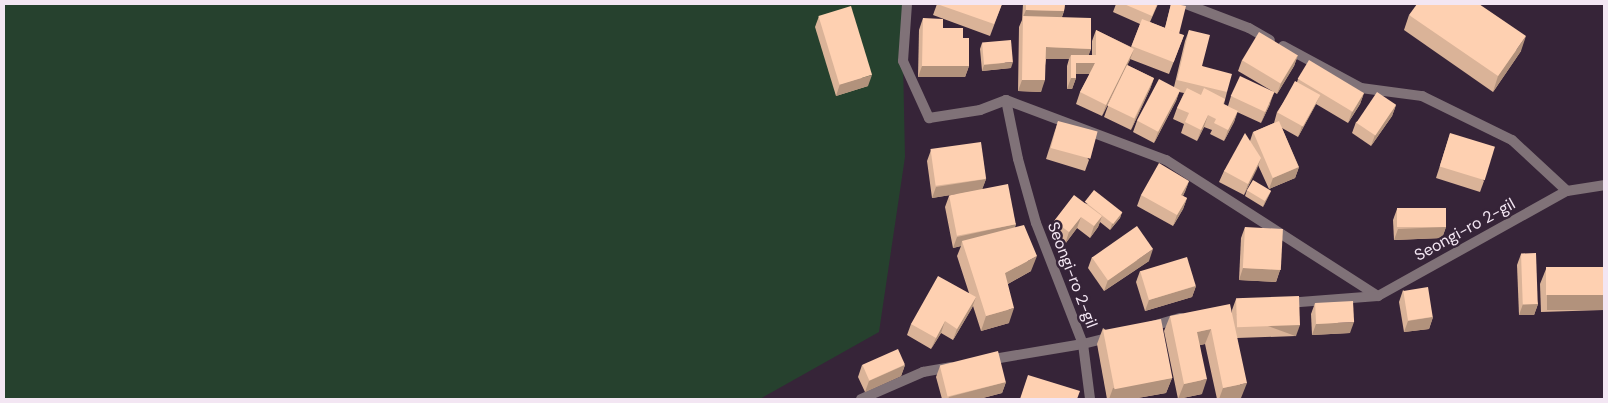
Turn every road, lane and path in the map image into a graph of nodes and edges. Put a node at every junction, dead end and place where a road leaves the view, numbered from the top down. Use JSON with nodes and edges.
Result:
{"nodes":[{"id":1,"x":907,"y":4,"type":"edge"},
{"id":2,"x":1186,"y":4,"type":"edge"},
{"id":3,"x":1006,"y":100,"type":"junction"},
{"id":4,"x":1604,"y":185,"type":"edge"},
{"id":5,"x":1567,"y":191,"type":"junction"},
{"id":6,"x":1378,"y":296,"type":"junction"},
{"id":7,"x":1280,"y":303,"type":"edge"},
{"id":8,"x":1193,"y":315,"type":"edge"},
{"id":9,"x":1138,"y":330,"type":"edge"},
{"id":10,"x":1120,"y":335,"type":"edge"},
{"id":11,"x":1083,"y":344,"type":"junction"},
{"id":12,"x":982,"y":361,"type":"edge"},
{"id":13,"x":962,"y":365,"type":"edge"},
{"id":14,"x":861,"y":399,"type":"edge"},
{"id":15,"x":1090,"y":399,"type":"edge"}],
"edges":[{"from":1,"to":3,"type":"street"},
{"from":2,"to":5,"type":"street"},
{"from":3,"to":6,"type":"street"},
{"from":3,"to":11,"type":"street","name":"Seongi-ro 2-gil"},
{"from":4,"to":5,"type":"street","name":"Seongi-ro 2-gil"},
{"from":5,"to":6,"type":"street","name":"Seongi-ro 2-gil"},
{"from":6,"to":7,"type":"street","name":"Seongi-ro 2-gil"},
{"from":8,"to":9,"type":"street"},
{"from":10,"to":11,"type":"street","name":"Seongi-ro 2-gil"},
{"from":11,"to":12,"type":"street"},
{"from":11,"to":15,"type":"street"},
{"from":13,"to":14,"type":"street"}]}
